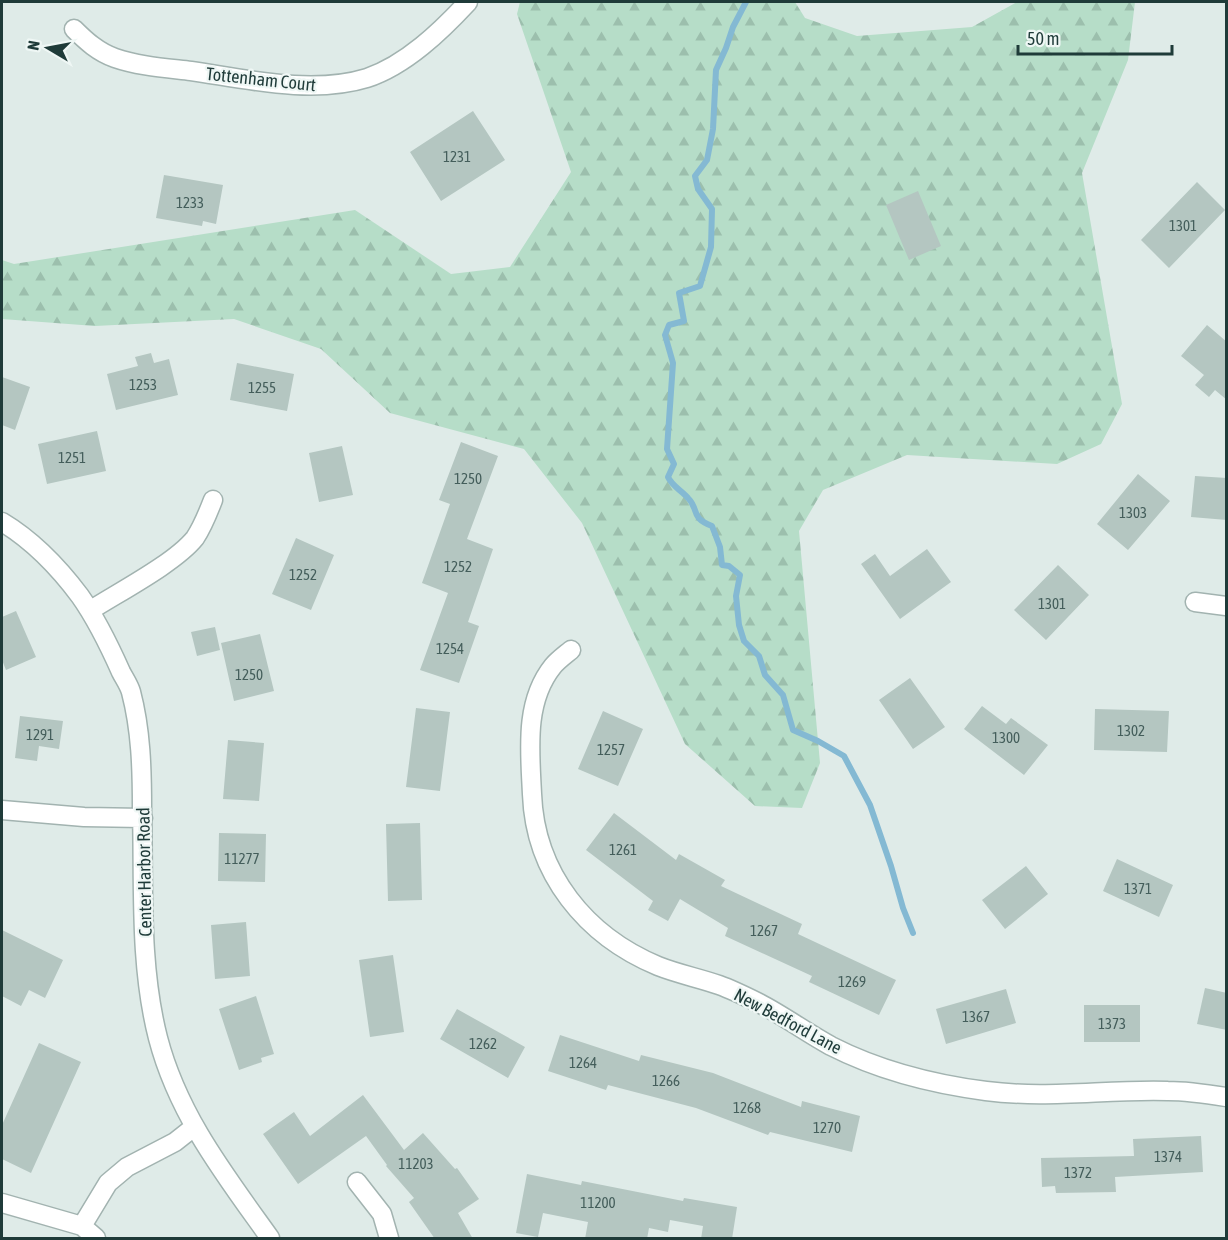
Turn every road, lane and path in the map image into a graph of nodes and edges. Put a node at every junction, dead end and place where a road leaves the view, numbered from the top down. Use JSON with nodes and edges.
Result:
{"nodes":[{"id":1,"x":468,"y":2,"type":"edge"},
{"id":2,"x":74,"y":29,"type":"dead end"},
{"id":3,"x":213,"y":500,"type":"dead end"},
{"id":4,"x":2,"y":522,"type":"edge"},
{"id":5,"x":1195,"y":602,"type":"dead end"},
{"id":6,"x":1227,"y":606,"type":"edge"},
{"id":7,"x":91,"y":610,"type":"junction"},
{"id":8,"x":571,"y":650,"type":"dead end"},
{"id":9,"x":2,"y":810,"type":"edge"},
{"id":10,"x":142,"y":818,"type":"junction"},
{"id":11,"x":1227,"y":1098,"type":"edge"},
{"id":12,"x":194,"y":1127,"type":"junction"},
{"id":13,"x":357,"y":1182,"type":"dead end"},
{"id":14,"x":2,"y":1203,"type":"edge"},
{"id":15,"x":82,"y":1226,"type":"junction"},
{"id":16,"x":96,"y":1239,"type":"edge"},
{"id":17,"x":270,"y":1239,"type":"edge"},
{"id":18,"x":389,"y":1239,"type":"edge"}],
"edges":[{"from":1,"to":2,"type":"street","name":"Tottenham Court"},
{"from":3,"to":7,"type":"street"},
{"from":4,"to":7,"type":"street","name":"Center Harbor Road"},
{"from":5,"to":6,"type":"street"},
{"from":7,"to":10,"type":"street","name":"Center Harbor Road"},
{"from":8,"to":11,"type":"street","name":"New Bedford Lane"},
{"from":9,"to":10,"type":"street"},
{"from":10,"to":12,"type":"street","name":"Center Harbor Road"},
{"from":12,"to":15,"type":"street"},
{"from":12,"to":17,"type":"street","name":"Center Harbor Road"},
{"from":13,"to":18,"type":"street"},
{"from":14,"to":15,"type":"street"},
{"from":15,"to":16,"type":"street"}]}
